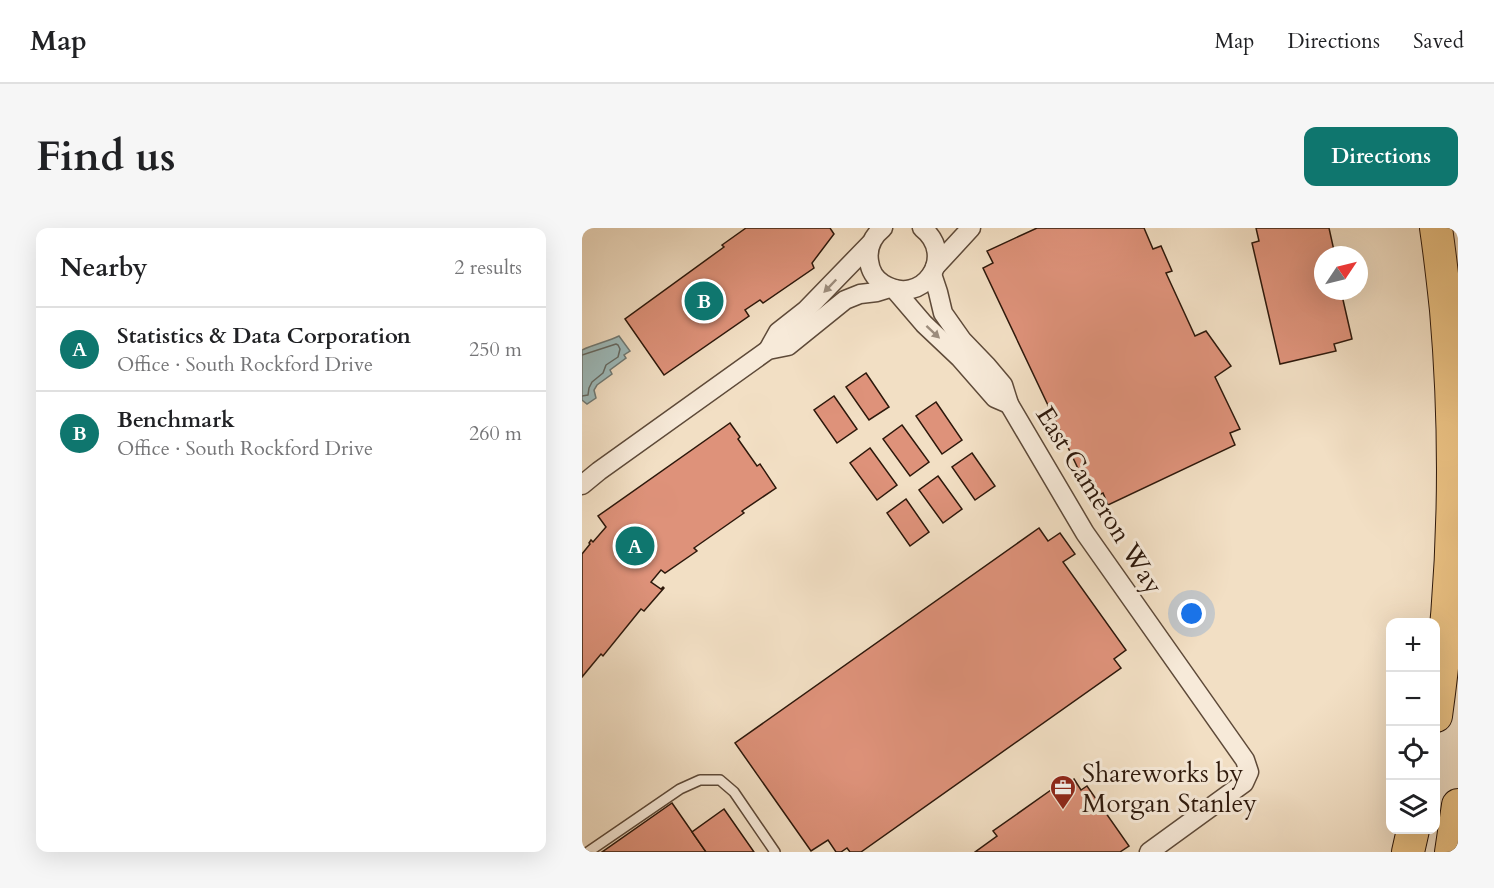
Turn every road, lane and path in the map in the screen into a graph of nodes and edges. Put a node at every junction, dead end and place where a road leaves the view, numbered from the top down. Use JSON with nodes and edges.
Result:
{"nodes":[{"id":1,"x":922,"y":228,"type":"edge"},
{"id":2,"x":971,"y":228,"type":"edge"},
{"id":3,"x":874,"y":235,"type":"edge"},
{"id":4,"x":1444,"y":240,"type":"edge"},
{"id":5,"x":934,"y":271,"type":"junction"},
{"id":6,"x":892,"y":289,"type":"junction"},
{"id":7,"x":1458,"y":311,"type":"edge"},
{"id":8,"x":768,"y":350,"type":"junction"},
{"id":9,"x":1009,"y":404,"type":"junction"},
{"id":10,"x":582,"y":485,"type":"edge"},
{"id":11,"x":1440,"y":683,"type":"edge"},
{"id":12,"x":1458,"y":805,"type":"edge"},
{"id":13,"x":1412,"y":834,"type":"edge"},
{"id":14,"x":588,"y":852,"type":"edge"},
{"id":15,"x":776,"y":852,"type":"edge"},
{"id":16,"x":1149,"y":852,"type":"edge"},
{"id":17,"x":1408,"y":852,"type":"edge"},
{"id":18,"x":1451,"y":852,"type":"edge"}],
"edges":[{"from":1,"to":5,"type":"street","name":"East Cameron Way"},
{"from":2,"to":5,"type":"street"},
{"from":3,"to":6,"type":"street","name":"East Cameron Way"},
{"from":3,"to":8,"type":"street","one_way":true},
{"from":4,"to":7,"type":"highway"},
{"from":4,"to":11,"type":"highway"},
{"from":5,"to":6,"type":"street"},
{"from":5,"to":9,"type":"street","name":"East Cameron Way"},
{"from":6,"to":8,"type":"street"},
{"from":6,"to":9,"type":"street","name":"East Cameron Way","one_way":true},
{"from":8,"to":10,"type":"street"},
{"from":9,"to":16,"type":"street","name":"East Cameron Way"},
{"from":12,"to":18,"type":"highway"},
{"from":13,"to":17,"type":"highway"},
{"from":14,"to":15,"type":"lane"}]}
